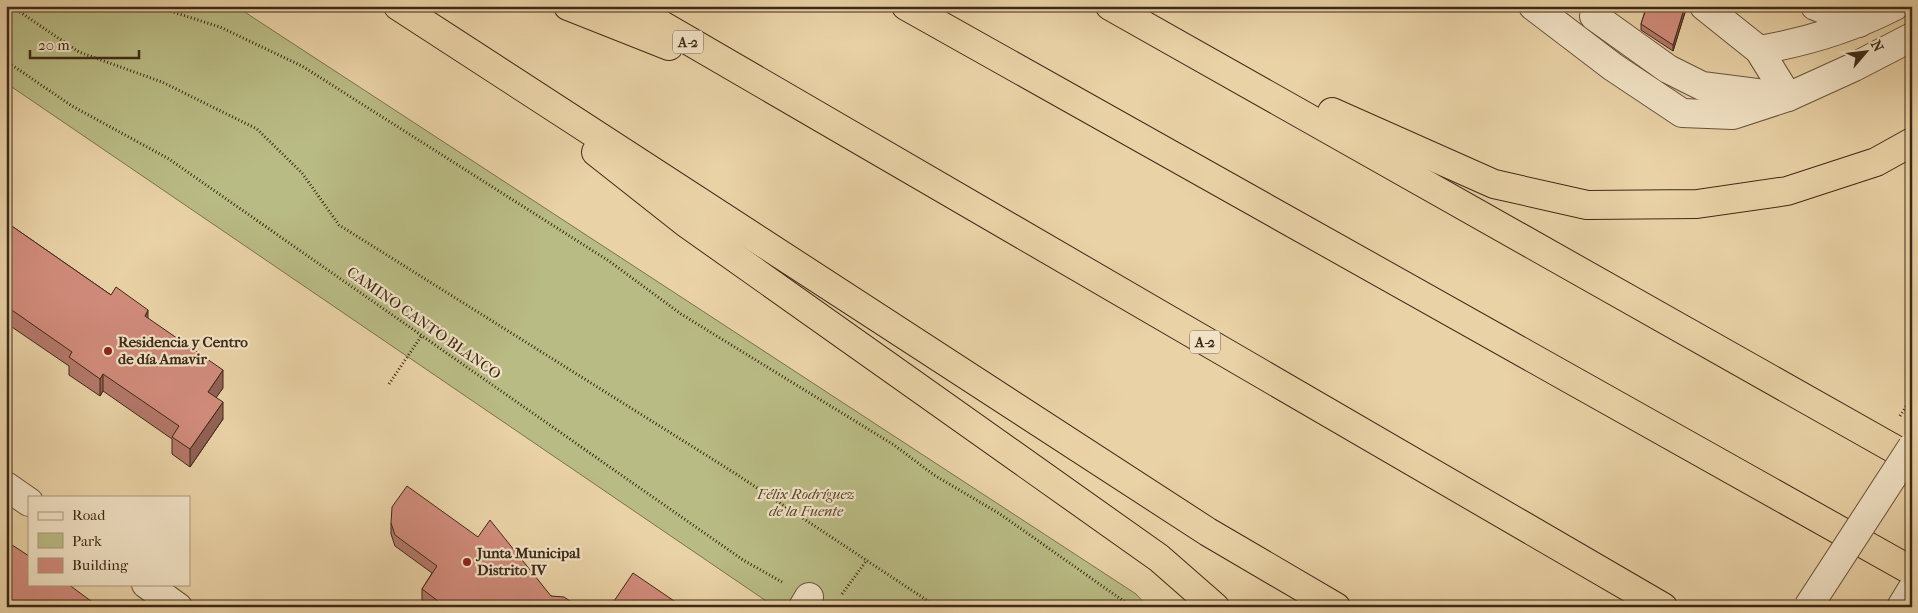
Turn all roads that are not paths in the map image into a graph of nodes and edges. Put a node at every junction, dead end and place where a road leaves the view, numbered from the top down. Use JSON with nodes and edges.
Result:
{"nodes":[{"id":1,"x":398,"y":6,"type":"edge"},
{"id":2,"x":568,"y":6,"type":"edge"},
{"id":3,"x":628,"y":6,"type":"edge"},
{"id":4,"x":906,"y":6,"type":"edge"},
{"id":5,"x":945,"y":6,"type":"edge"},
{"id":6,"x":1110,"y":6,"type":"edge"},
{"id":7,"x":1533,"y":6,"type":"edge"},
{"id":8,"x":1704,"y":6,"type":"edge"},
{"id":9,"x":1815,"y":6,"type":"edge"},
{"id":10,"x":1872,"y":13,"type":"edge"},
{"id":11,"x":1594,"y":16,"type":"dead end"},
{"id":12,"x":1912,"y":37,"type":"edge"},
{"id":13,"x":453,"y":40,"type":"junction"},
{"id":14,"x":1190,"y":50,"type":"junction"},
{"id":15,"x":1760,"y":50,"type":"junction"},
{"id":16,"x":748,"y":77,"type":"junction"},
{"id":17,"x":1788,"y":96,"type":"junction"},
{"id":18,"x":1912,"y":142,"type":"edge"},
{"id":19,"x":1221,"y":182,"type":"junction"},
{"id":20,"x":1912,"y":447,"type":"edge"},
{"id":21,"x":1912,"y":459,"type":"edge"},
{"id":22,"x":6,"y":486,"type":"edge"},
{"id":23,"x":28,"y":501,"type":"edge"},
{"id":24,"x":1912,"y":570,"type":"edge"},
{"id":25,"x":149,"y":586,"type":"edge"},
{"id":26,"x":1912,"y":589,"type":"edge"},
{"id":27,"x":178,"y":607,"type":"edge"},
{"id":28,"x":1215,"y":607,"type":"edge"},
{"id":29,"x":1336,"y":607,"type":"edge"},
{"id":30,"x":1663,"y":607,"type":"edge"},
{"id":31,"x":1808,"y":607,"type":"edge"},
{"id":32,"x":1900,"y":607,"type":"edge"}],
"edges":[{"from":1,"to":13,"type":"highway"},
{"from":2,"to":16,"type":"highway"},
{"from":3,"to":16,"type":"highway","number":"A-2"},
{"from":4,"to":19,"type":"highway"},
{"from":5,"to":19,"type":"highway"},
{"from":6,"to":14,"type":"highway"},
{"from":7,"to":17,"type":"street"},
{"from":8,"to":15,"type":"street"},
{"from":9,"to":10,"type":"street"},
{"from":10,"to":15,"type":"street"},
{"from":11,"to":17,"type":"street"},
{"from":12,"to":17,"type":"street"},
{"from":13,"to":28,"type":"highway"},
{"from":13,"to":29,"type":"highway"},
{"from":14,"to":18,"type":"highway"},
{"from":14,"to":21,"type":"highway"},
{"from":15,"to":17,"type":"street"},
{"from":16,"to":30,"type":"highway","number":"A-2"},
{"from":19,"to":24,"type":"highway"},
{"from":20,"to":31,"type":"street","bridge":true},
{"from":22,"to":23,"type":"street"},
{"from":25,"to":27,"type":"street"},
{"from":26,"to":32,"type":"street"}]}
